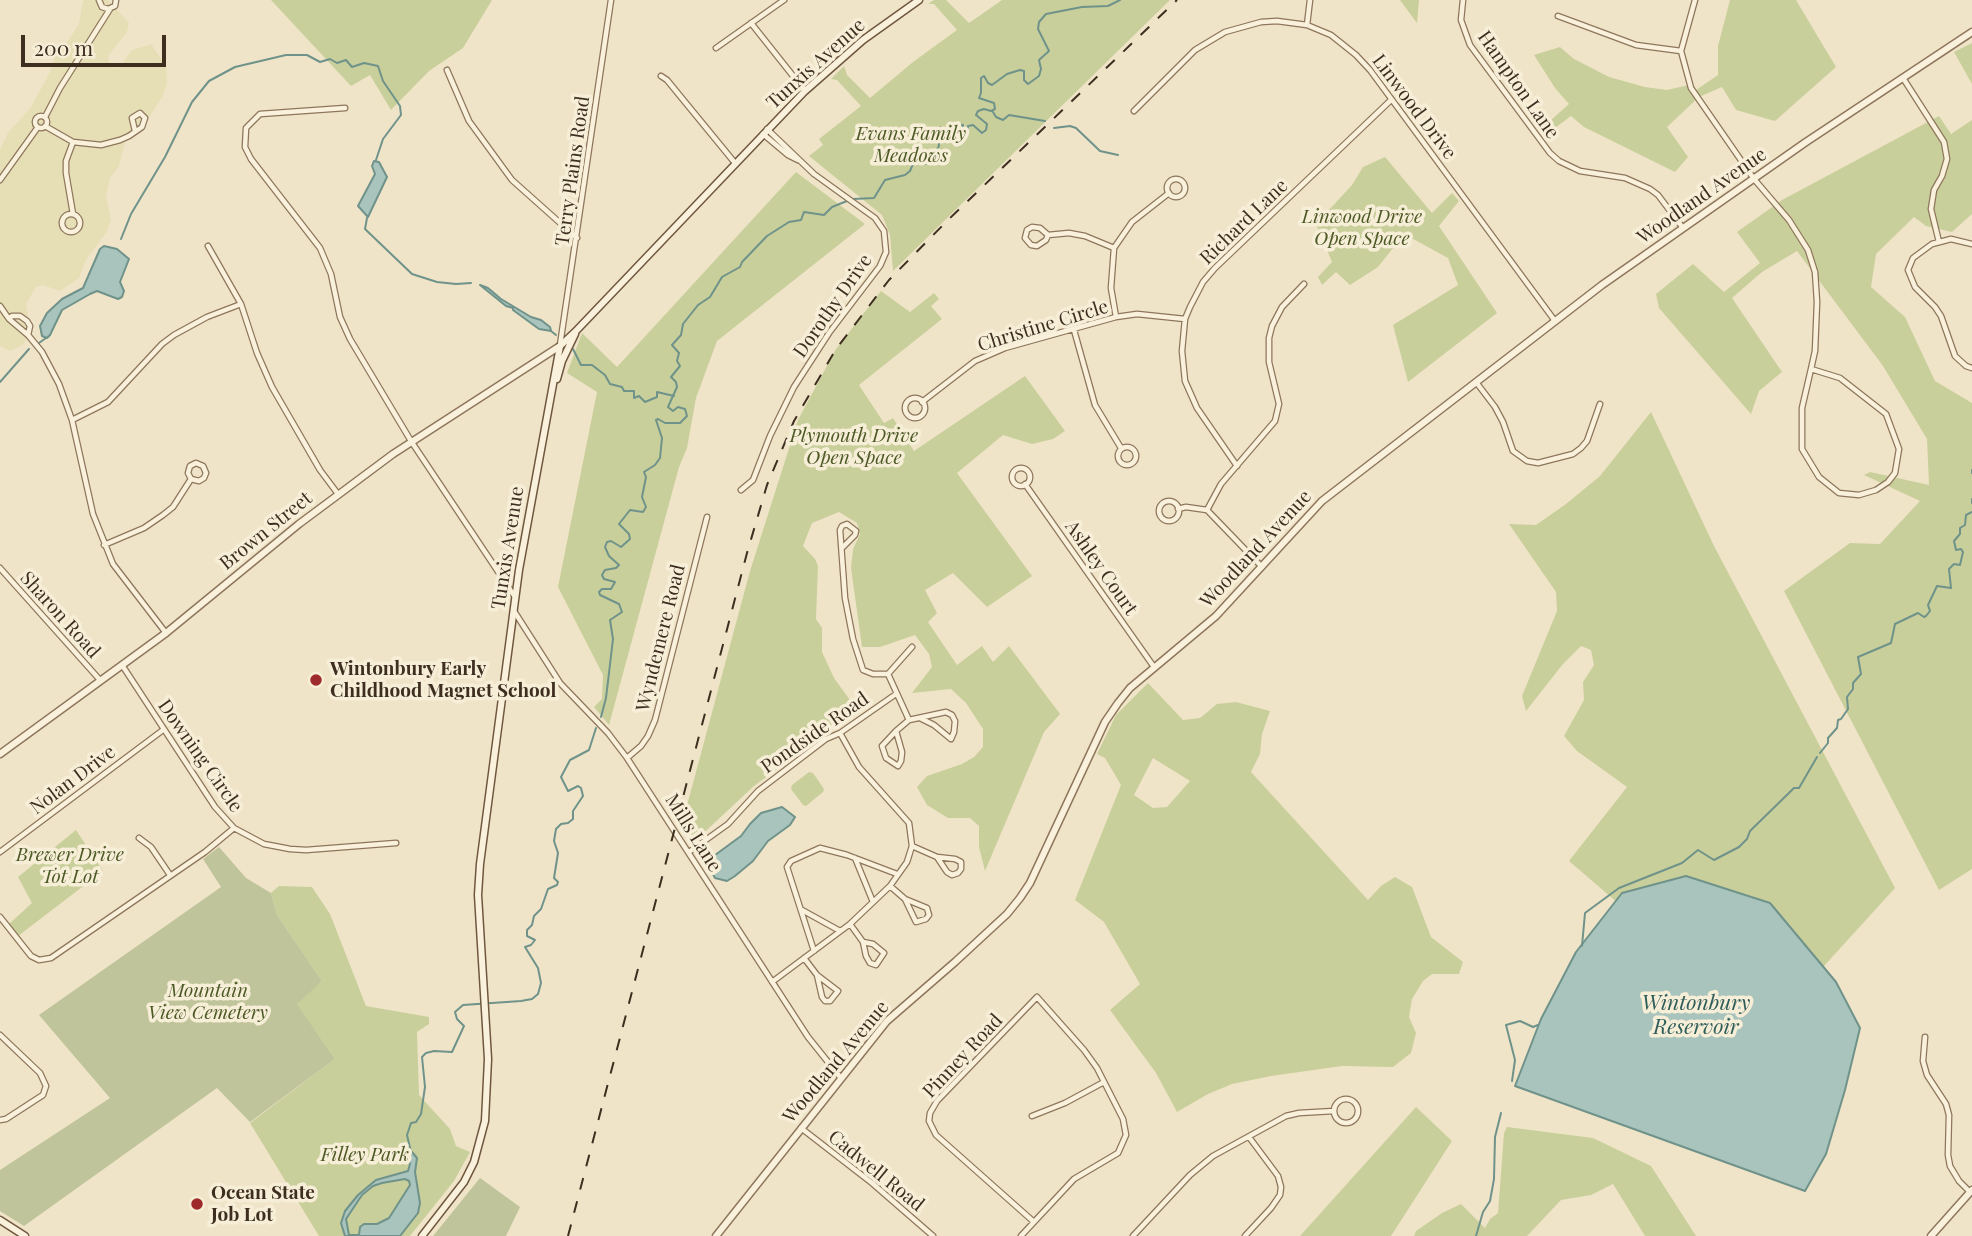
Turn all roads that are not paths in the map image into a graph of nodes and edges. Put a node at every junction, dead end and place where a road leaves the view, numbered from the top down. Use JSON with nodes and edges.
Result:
{"nodes":[{"id":1,"x":99,"y":0,"type":"edge"},
{"id":2,"x":116,"y":0,"type":"edge"},
{"id":3,"x":611,"y":0,"type":"edge"},
{"id":4,"x":783,"y":0,"type":"edge"},
{"id":5,"x":919,"y":0,"type":"edge"},
{"id":6,"x":1310,"y":0,"type":"edge"},
{"id":7,"x":1463,"y":0,"type":"edge"},
{"id":8,"x":1696,"y":0,"type":"edge"},
{"id":9,"x":110,"y":9,"type":"junction"},
{"id":10,"x":1558,"y":16,"type":"dead end"},
{"id":11,"x":751,"y":23,"type":"junction"},
{"id":12,"x":1307,"y":25,"type":"junction"},
{"id":13,"x":1972,"y":32,"type":"edge"},
{"id":14,"x":716,"y":48,"type":"dead end"},
{"id":15,"x":1681,"y":51,"type":"junction"},
{"id":16,"x":447,"y":70,"type":"dead end"},
{"id":17,"x":661,"y":76,"type":"dead end"},
{"id":18,"x":1903,"y":78,"type":"junction"},
{"id":19,"x":805,"y":90,"type":"junction"},
{"id":20,"x":1391,"y":100,"type":"junction"},
{"id":21,"x":345,"y":108,"type":"dead end"},
{"id":22,"x":1134,"y":111,"type":"dead end"},
{"id":23,"x":45,"y":117,"type":"junction"},
{"id":24,"x":45,"y":126,"type":"junction"},
{"id":25,"x":38,"y":127,"type":"junction"},
{"id":26,"x":135,"y":131,"type":"dead end"},
{"id":27,"x":765,"y":132,"type":"junction"},
{"id":28,"x":73,"y":142,"type":"junction"},
{"id":29,"x":735,"y":163,"type":"junction"},
{"id":30,"x":1754,"y":178,"type":"junction"},
{"id":31,"x":0,"y":180,"type":"edge"},
{"id":32,"x":1169,"y":193,"type":"junction"},
{"id":33,"x":73,"y":214,"type":"dead end"},
{"id":34,"x":1683,"y":228,"type":"junction"},
{"id":35,"x":1048,"y":234,"type":"junction"},
{"id":36,"x":577,"y":238,"type":"junction"},
{"id":37,"x":1939,"y":242,"type":"junction"},
{"id":38,"x":1972,"y":244,"type":"edge"},
{"id":39,"x":208,"y":246,"type":"dead end"},
{"id":40,"x":1114,"y":248,"type":"junction"},
{"id":41,"x":1304,"y":284,"type":"dead end"},
{"id":42,"x":241,"y":304,"type":"junction"},
{"id":43,"x":0,"y":306,"type":"edge"},
{"id":44,"x":1116,"y":317,"type":"junction"},
{"id":45,"x":9,"y":319,"type":"junction"},
{"id":46,"x":1185,"y":319,"type":"junction"},
{"id":47,"x":1555,"y":321,"type":"junction"},
{"id":48,"x":1074,"y":330,"type":"junction"},
{"id":49,"x":575,"y":332,"type":"junction"},
{"id":50,"x":28,"y":335,"type":"junction"},
{"id":51,"x":560,"y":346,"type":"junction"},
{"id":52,"x":1972,"y":368,"type":"edge"},
{"id":53,"x":1811,"y":369,"type":"junction"},
{"id":54,"x":1476,"y":382,"type":"junction"},
{"id":55,"x":550,"y":395,"type":"junction"},
{"id":56,"x":922,"y":402,"type":"junction"},
{"id":57,"x":1600,"y":404,"type":"dead end"},
{"id":58,"x":72,"y":420,"type":"junction"},
{"id":59,"x":411,"y":441,"type":"junction"},
{"id":60,"x":1121,"y":449,"type":"junction"},
{"id":61,"x":1237,"y":466,"type":"junction"},
{"id":62,"x":191,"y":479,"type":"junction"},
{"id":63,"x":1025,"y":484,"type":"dead end"},
{"id":64,"x":741,"y":490,"type":"dead end"},
{"id":65,"x":338,"y":494,"type":"junction"},
{"id":66,"x":1178,"y":509,"type":"junction"},
{"id":67,"x":1207,"y":510,"type":"junction"},
{"id":68,"x":707,"y":517,"type":"dead end"},
{"id":69,"x":104,"y":545,"type":"junction"},
{"id":70,"x":842,"y":548,"type":"junction"},
{"id":71,"x":1262,"y":567,"type":"junction"},
{"id":72,"x":0,"y":568,"type":"edge"},
{"id":73,"x":515,"y":597,"type":"junction"},
{"id":74,"x":513,"y":610,"type":"junction"},
{"id":75,"x":166,"y":633,"type":"junction"},
{"id":76,"x":912,"y":647,"type":"dead end"},
{"id":77,"x":122,"y":664,"type":"junction"},
{"id":78,"x":1154,"y":667,"type":"junction"},
{"id":79,"x":888,"y":674,"type":"junction"},
{"id":80,"x":100,"y":680,"type":"junction"},
{"id":81,"x":896,"y":694,"type":"junction"},
{"id":82,"x":920,"y":718,"type":"junction"},
{"id":83,"x":909,"y":720,"type":"junction"},
{"id":84,"x":163,"y":730,"type":"junction"},
{"id":85,"x":896,"y":731,"type":"junction"},
{"id":86,"x":840,"y":733,"type":"junction"},
{"id":87,"x":0,"y":754,"type":"edge"},
{"id":88,"x":627,"y":758,"type":"junction"},
{"id":89,"x":234,"y":828,"type":"junction"},
{"id":90,"x":139,"y":838,"type":"dead end"},
{"id":91,"x":396,"y":843,"type":"dead end"},
{"id":92,"x":912,"y":846,"type":"junction"},
{"id":93,"x":0,"y":852,"type":"edge"},
{"id":94,"x":689,"y":852,"type":"junction"},
{"id":95,"x":937,"y":857,"type":"junction"},
{"id":96,"x":855,"y":858,"type":"junction"},
{"id":97,"x":897,"y":874,"type":"junction"},
{"id":98,"x":170,"y":875,"type":"junction"},
{"id":99,"x":890,"y":886,"type":"junction"},
{"id":100,"x":905,"y":899,"type":"junction"},
{"id":101,"x":873,"y":902,"type":"junction"},
{"id":102,"x":802,"y":911,"type":"junction"},
{"id":103,"x":0,"y":917,"type":"edge"},
{"id":104,"x":850,"y":924,"type":"junction"},
{"id":105,"x":840,"y":931,"type":"junction"},
{"id":106,"x":863,"y":942,"type":"junction"},
{"id":107,"x":814,"y":951,"type":"junction"},
{"id":108,"x":804,"y":958,"type":"junction"},
{"id":109,"x":817,"y":975,"type":"junction"},
{"id":110,"x":772,"y":982,"type":"junction"},
{"id":111,"x":0,"y":1035,"type":"edge"},
{"id":112,"x":1925,"y":1037,"type":"dead end"},
{"id":113,"x":840,"y":1077,"type":"junction"},
{"id":114,"x":1104,"y":1082,"type":"junction"},
{"id":115,"x":1334,"y":1111,"type":"junction"},
{"id":116,"x":1032,"y":1116,"type":"dead end"},
{"id":117,"x":0,"y":1120,"type":"edge"},
{"id":118,"x":801,"y":1128,"type":"junction"},
{"id":119,"x":1248,"y":1137,"type":"junction"},
{"id":120,"x":1971,"y":1191,"type":"edge"},
{"id":121,"x":0,"y":1220,"type":"edge"},
{"id":122,"x":1034,"y":1222,"type":"junction"},
{"id":123,"x":25,"y":1236,"type":"edge"},
{"id":124,"x":422,"y":1236,"type":"edge"},
{"id":125,"x":716,"y":1236,"type":"edge"},
{"id":126,"x":933,"y":1236,"type":"edge"},
{"id":127,"x":1021,"y":1236,"type":"edge"},
{"id":128,"x":1133,"y":1236,"type":"edge"},
{"id":129,"x":1245,"y":1236,"type":"edge"},
{"id":130,"x":1931,"y":1236,"type":"edge"}],
"edges":[{"from":1,"to":9,"type":"street"},
{"from":2,"to":9,"type":"street"},
{"from":3,"to":36,"type":"street","name":"Terry Plains Road"},
{"from":4,"to":11,"type":"street"},
{"from":5,"to":19,"type":"street","name":"Tunxis Avenue"},
{"from":6,"to":12,"type":"street"},
{"from":7,"to":34,"type":"street","name":"Hampton Lane"},
{"from":8,"to":15,"type":"street"},
{"from":9,"to":23,"type":"street"},
{"from":10,"to":15,"type":"street"},
{"from":11,"to":14,"type":"street"},
{"from":11,"to":19,"type":"street"},
{"from":12,"to":20,"type":"street","name":"Linwood Drive"},
{"from":12,"to":22,"type":"street","name":"Linwood Drive"},
{"from":13,"to":18,"type":"street","name":"Woodland Avenue"},
{"from":15,"to":30,"type":"street"},
{"from":16,"to":36,"type":"street"},
{"from":17,"to":29,"type":"street"},
{"from":18,"to":30,"type":"street","name":"Woodland Avenue"},
{"from":18,"to":37,"type":"street"},
{"from":19,"to":27,"type":"street","name":"Tunxis Avenue"},
{"from":20,"to":46,"type":"street","name":"Richard Lane"},
{"from":20,"to":47,"type":"street","name":"Linwood Drive"},
{"from":21,"to":59,"type":"street"},
{"from":23,"to":24,"type":"street"},
{"from":23,"to":25,"type":"street"},
{"from":24,"to":25,"type":"street"},
{"from":24,"to":28,"type":"street"},
{"from":25,"to":31,"type":"street"},
{"from":26,"to":28,"type":"street"},
{"from":27,"to":29,"type":"street","name":"Tunxis Avenue"},
{"from":27,"to":64,"type":"street","name":"Dorothy Drive"},
{"from":28,"to":33,"type":"street"},
{"from":29,"to":49,"type":"street","name":"Tunxis Avenue"},
{"from":30,"to":34,"type":"street","name":"Woodland Avenue"},
{"from":30,"to":53,"type":"street"},
{"from":32,"to":32,"type":"street"},
{"from":32,"to":40,"type":"street"},
{"from":34,"to":47,"type":"street","name":"Woodland Avenue"},
{"from":35,"to":35,"type":"street"},
{"from":35,"to":40,"type":"street"},
{"from":36,"to":51,"type":"street","name":"Terry Plains Road"},
{"from":37,"to":38,"type":"street"},
{"from":37,"to":52,"type":"street"},
{"from":39,"to":42,"type":"street"},
{"from":40,"to":44,"type":"street"},
{"from":41,"to":61,"type":"street"},
{"from":42,"to":58,"type":"street"},
{"from":42,"to":65,"type":"street"},
{"from":43,"to":45,"type":"street"},
{"from":44,"to":46,"type":"street","name":"Christine Circle"},
{"from":44,"to":48,"type":"street","name":"Christine Circle"},
{"from":45,"to":50,"type":"street"},
{"from":45,"to":50,"type":"street"},
{"from":46,"to":61,"type":"street","name":"Richard Lane"},
{"from":47,"to":54,"type":"street","name":"Woodland Avenue"},
{"from":48,"to":56,"type":"street","name":"Christine Circle"},
{"from":48,"to":60,"type":"street"},
{"from":49,"to":51,"type":"street","name":"Tunxis Avenue"},
{"from":49,"to":55,"type":"street"},
{"from":50,"to":58,"type":"street"},
{"from":51,"to":55,"type":"street","name":"Tunxis Avenue"},
{"from":51,"to":59,"type":"street","name":"Brown Street"},
{"from":53,"to":53,"type":"street"},
{"from":54,"to":57,"type":"street"},
{"from":54,"to":71,"type":"street","name":"Woodland Avenue"},
{"from":55,"to":73,"type":"street","name":"Tunxis Avenue"},
{"from":56,"to":56,"type":"street","name":"Christine Circle"},
{"from":58,"to":69,"type":"street"},
{"from":59,"to":65,"type":"street","name":"Brown Street"},
{"from":59,"to":73,"type":"street"},
{"from":60,"to":60,"type":"street"},
{"from":61,"to":67,"type":"street"},
{"from":62,"to":62,"type":"street"},
{"from":62,"to":69,"type":"street"},
{"from":63,"to":78,"type":"street","name":"Ashley Court"},
{"from":65,"to":75,"type":"street","name":"Brown Street"},
{"from":66,"to":66,"type":"street"},
{"from":66,"to":67,"type":"street"},
{"from":67,"to":71,"type":"street"},
{"from":68,"to":88,"type":"street","name":"Wyndemere Road"},
{"from":69,"to":75,"type":"street"},
{"from":70,"to":70,"type":"street"},
{"from":70,"to":79,"type":"street"},
{"from":71,"to":78,"type":"street","name":"Woodland Avenue"},
{"from":72,"to":80,"type":"street","name":"Sharon Road"},
{"from":73,"to":74,"type":"street","name":"Tunxis Avenue"},
{"from":74,"to":88,"type":"street","name":"Mills Lane"},
{"from":74,"to":124,"type":"street","name":"Tunxis Avenue"},
{"from":75,"to":77,"type":"street","name":"Brown Street"},
{"from":76,"to":79,"type":"street"},
{"from":77,"to":80,"type":"street","name":"Brown Street"},
{"from":77,"to":84,"type":"street","name":"Downing Circle"},
{"from":78,"to":113,"type":"street","name":"Woodland Avenue"},
{"from":79,"to":81,"type":"street"},
{"from":80,"to":87,"type":"street","name":"Brown Street"},
{"from":81,"to":83,"type":"street"},
{"from":81,"to":86,"type":"street","name":"Pondside Road"},
{"from":82,"to":82,"type":"street"},
{"from":82,"to":83,"type":"street"},
{"from":83,"to":85,"type":"street"},
{"from":84,"to":89,"type":"street","name":"Downing Circle"},
{"from":84,"to":93,"type":"street","name":"Nolan Drive"},
{"from":85,"to":85,"type":"street"},
{"from":86,"to":92,"type":"street"},
{"from":86,"to":94,"type":"street","name":"Pondside Road"},
{"from":88,"to":94,"type":"street","name":"Mills Lane"},
{"from":89,"to":91,"type":"street","name":"Downing Circle"},
{"from":89,"to":98,"type":"street"},
{"from":90,"to":98,"type":"street"},
{"from":92,"to":95,"type":"street"},
{"from":92,"to":97,"type":"street"},
{"from":94,"to":110,"type":"street","name":"Mills Lane"},
{"from":95,"to":95,"type":"street"},
{"from":96,"to":97,"type":"street"},
{"from":96,"to":101,"type":"street"},
{"from":96,"to":102,"type":"street"},
{"from":97,"to":99,"type":"street"},
{"from":98,"to":103,"type":"street"},
{"from":99,"to":100,"type":"street"},
{"from":99,"to":101,"type":"street"},
{"from":100,"to":100,"type":"street"},
{"from":101,"to":104,"type":"street"},
{"from":102,"to":105,"type":"street"},
{"from":102,"to":107,"type":"street"},
{"from":104,"to":105,"type":"street"},
{"from":104,"to":106,"type":"street"},
{"from":105,"to":107,"type":"street"},
{"from":106,"to":106,"type":"street"},
{"from":107,"to":108,"type":"street"},
{"from":108,"to":109,"type":"street"},
{"from":108,"to":110,"type":"street"},
{"from":109,"to":109,"type":"street"},
{"from":110,"to":113,"type":"street","name":"Mills Lane"},
{"from":111,"to":117,"type":"street"},
{"from":112,"to":120,"type":"street"},
{"from":113,"to":118,"type":"street","name":"Woodland Avenue"},
{"from":114,"to":116,"type":"street"},
{"from":114,"to":122,"type":"street"},
{"from":114,"to":122,"type":"street","name":"Pinney Road"},
{"from":115,"to":115,"type":"street"},
{"from":115,"to":119,"type":"street"},
{"from":118,"to":125,"type":"street","name":"Woodland Avenue"},
{"from":118,"to":126,"type":"street","name":"Cadwell Road"},
{"from":119,"to":128,"type":"street"},
{"from":119,"to":129,"type":"street"},
{"from":120,"to":130,"type":"street"},
{"from":121,"to":123,"type":"street"},
{"from":122,"to":127,"type":"street"}]}
